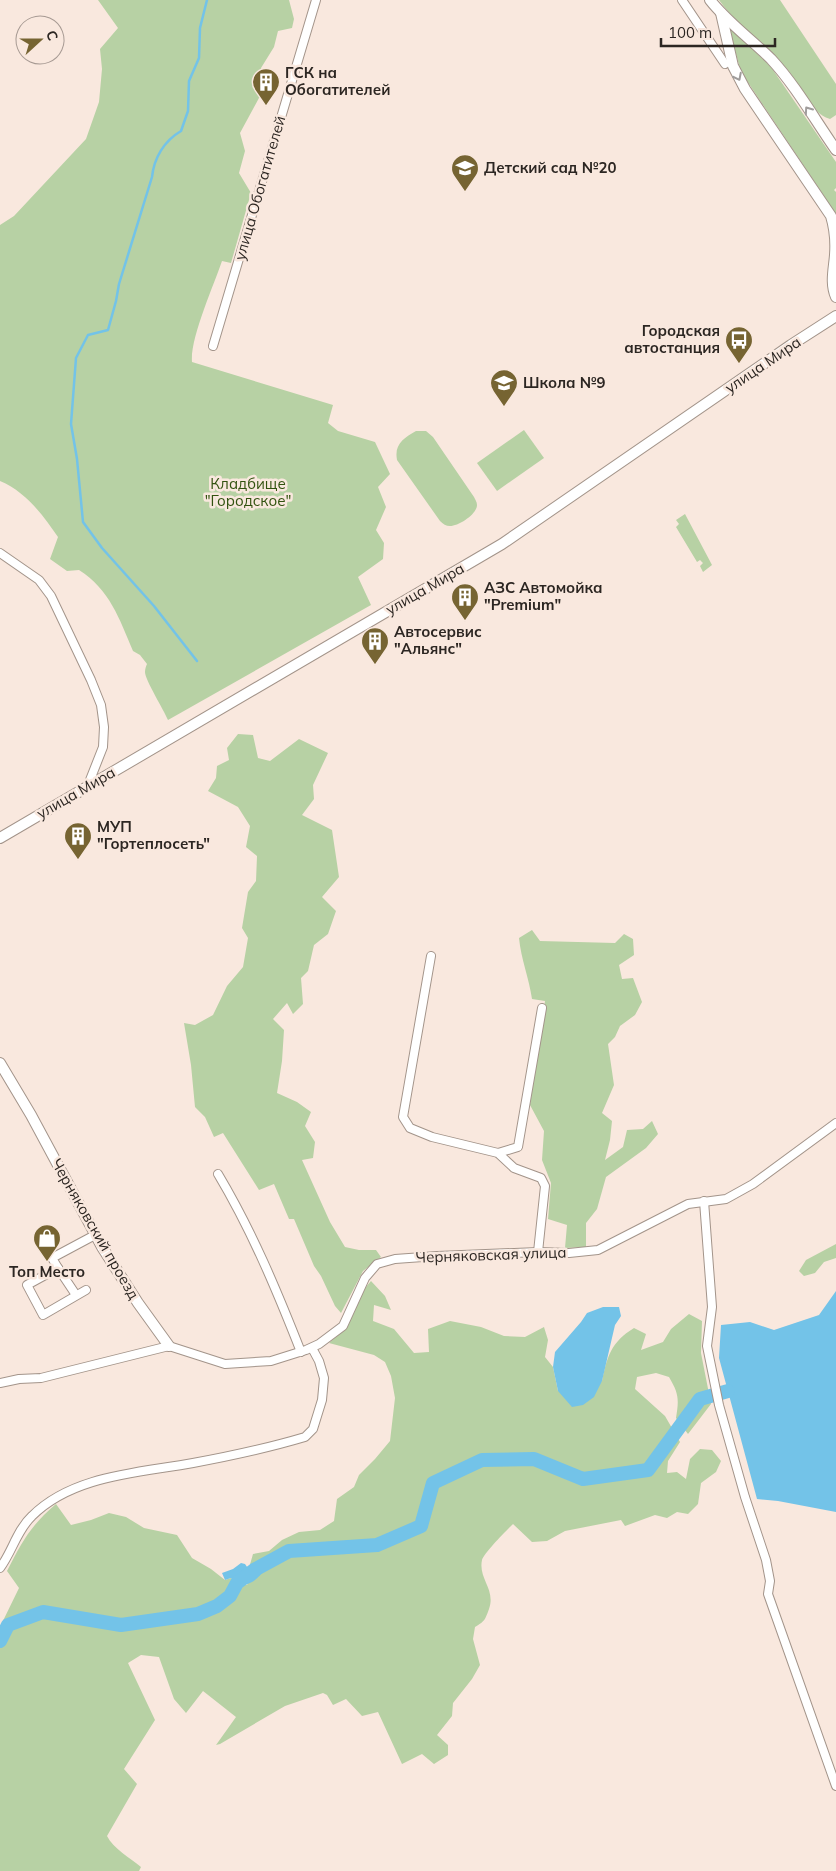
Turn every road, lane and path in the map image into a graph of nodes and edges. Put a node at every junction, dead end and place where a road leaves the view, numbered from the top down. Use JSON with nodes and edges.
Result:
{"nodes":[{"id":1,"x":316,"y":0,"type":"edge"},
{"id":2,"x":682,"y":0,"type":"edge"},
{"id":3,"x":710,"y":0,"type":"edge"},
{"id":4,"x":721,"y":13,"type":"junction"},
{"id":5,"x":725,"y":64,"type":"dead end"},
{"id":6,"x":836,"y":150,"type":"edge"},
{"id":7,"x":836,"y":254,"type":"edge"},
{"id":8,"x":836,"y":297,"type":"edge"},
{"id":9,"x":836,"y":316,"type":"edge"},
{"id":10,"x":213,"y":346,"type":"dead end"},
{"id":11,"x":0,"y":552,"type":"edge"},
{"id":12,"x":88,"y":785,"type":"junction"},
{"id":13,"x":0,"y":838,"type":"edge"},
{"id":14,"x":431,"y":956,"type":"dead end"},
{"id":15,"x":542,"y":1008,"type":"dead end"},
{"id":16,"x":0,"y":1063,"type":"edge"},
{"id":17,"x":836,"y":1123,"type":"edge"},
{"id":18,"x":498,"y":1153,"type":"junction"},
{"id":19,"x":218,"y":1174,"type":"dead end"},
{"id":20,"x":704,"y":1201,"type":"junction"},
{"id":21,"x":95,"y":1234,"type":"junction"},
{"id":22,"x":538,"y":1252,"type":"junction"},
{"id":23,"x":58,"y":1268,"type":"junction"},
{"id":24,"x":86,"y":1290,"type":"dead end"},
{"id":25,"x":76,"y":1296,"type":"junction"},
{"id":26,"x":169,"y":1346,"type":"junction"},
{"id":27,"x":312,"y":1348,"type":"junction"},
{"id":28,"x":301,"y":1352,"type":"junction"},
{"id":29,"x":0,"y":1383,"type":"edge"},
{"id":30,"x":0,"y":1568,"type":"edge"},
{"id":31,"x":836,"y":1786,"type":"edge"}],
"edges":[{"from":1,"to":10,"type":"street","name":"улица Обогатителей"},
{"from":2,"to":5,"type":"street"},
{"from":3,"to":4,"type":"main road"},
{"from":6,"to":4,"type":"main road","one_way":true},
{"from":4,"to":7,"type":"main road","one_way":true},
{"from":7,"to":8,"type":"main road"},
{"from":9,"to":12,"type":"main road","name":"улица Мира"},
{"from":11,"to":12,"type":"street"},
{"from":12,"to":13,"type":"main road","name":"улица Мира"},
{"from":14,"to":18,"type":"street"},
{"from":15,"to":18,"type":"street"},
{"from":16,"to":21,"type":"main road","name":"Черняковский проезд"},
{"from":17,"to":20,"type":"street","name":"Черняковская улица"},
{"from":18,"to":22,"type":"street"},
{"from":19,"to":28,"type":"street"},
{"from":20,"to":22,"type":"street","name":"Черняковская улица"},
{"from":20,"to":31,"type":"street"},
{"from":21,"to":23,"type":"street"},
{"from":21,"to":26,"type":"main road","name":"Черняковский проезд"},
{"from":22,"to":27,"type":"street","name":"Черняковская улица"},
{"from":23,"to":25,"type":"street"},
{"from":23,"to":25,"type":"street"},
{"from":24,"to":25,"type":"street"},
{"from":26,"to":28,"type":"street","name":"Черняковская улица"},
{"from":26,"to":29,"type":"street"},
{"from":27,"to":28,"type":"street","name":"Черняковская улица"},
{"from":27,"to":30,"type":"street"}]}
